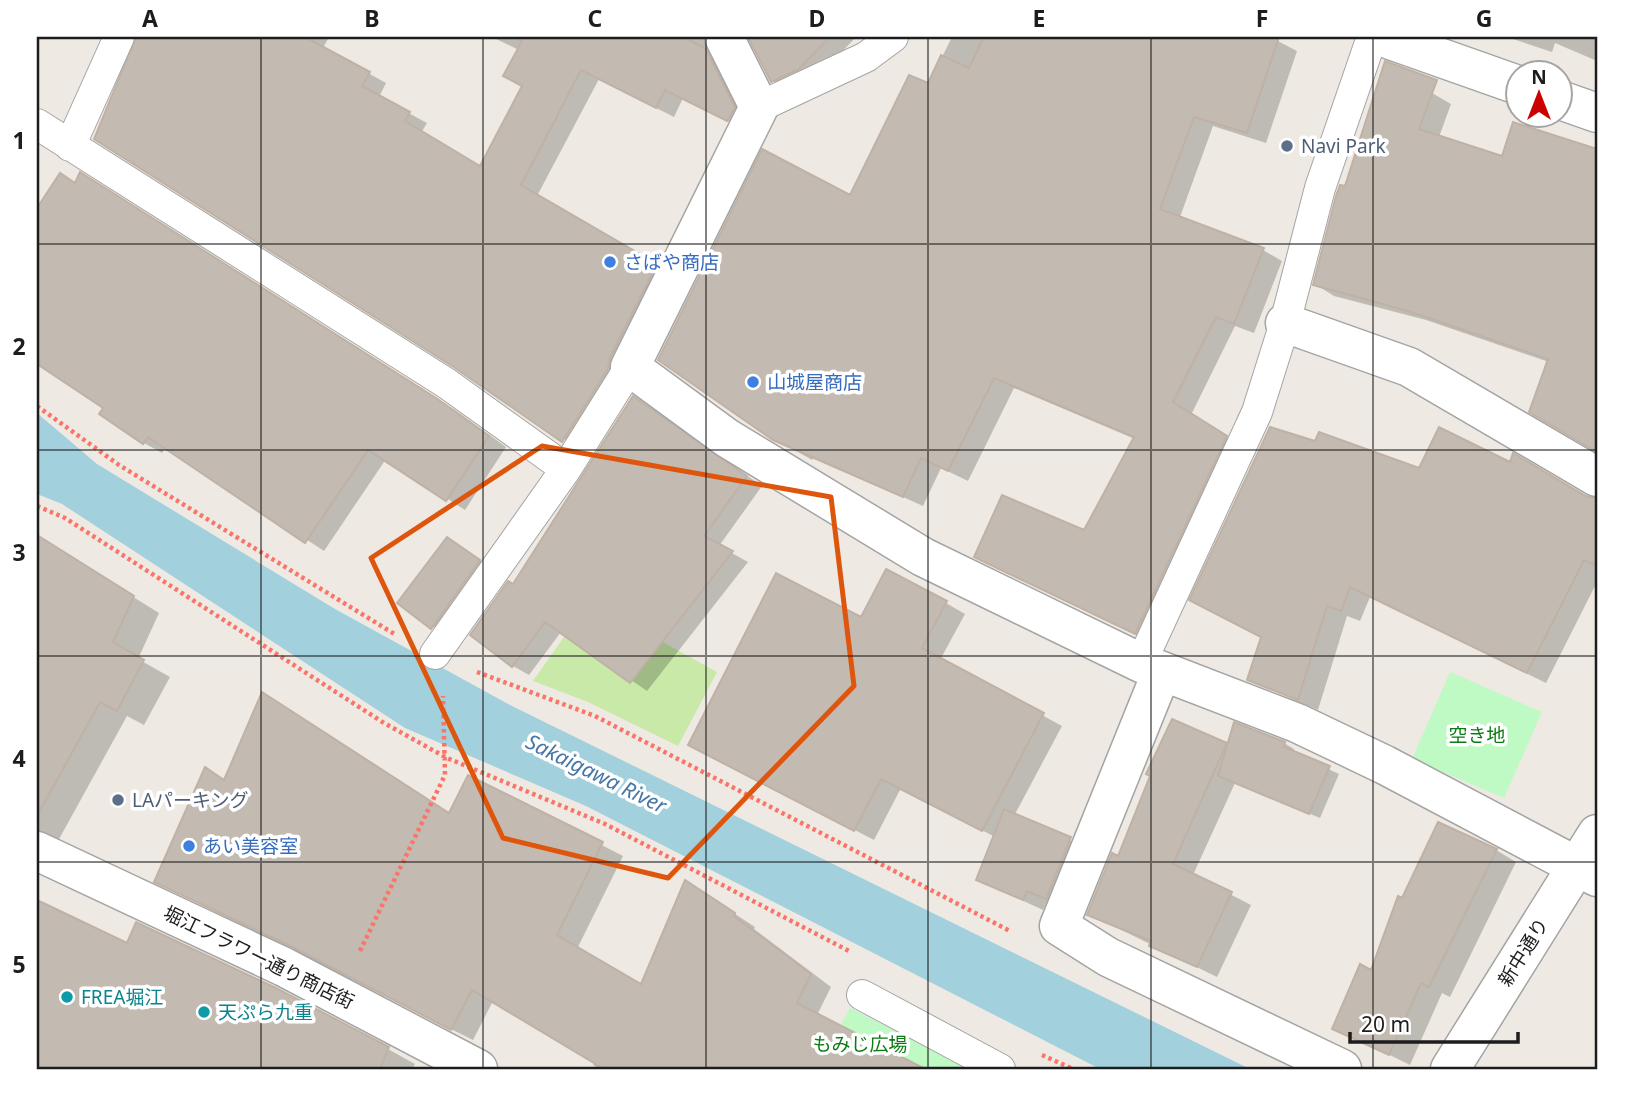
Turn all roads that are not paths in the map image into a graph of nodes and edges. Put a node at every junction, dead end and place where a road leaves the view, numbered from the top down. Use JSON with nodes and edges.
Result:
{"nodes":[{"id":1,"x":119,"y":37,"type":"edge"},
{"id":2,"x":724,"y":37,"type":"edge"},
{"id":3,"x":892,"y":37,"type":"edge"},
{"id":4,"x":1371,"y":37,"type":"edge"},
{"id":5,"x":1382,"y":37,"type":"edge"},
{"id":6,"x":1504,"y":80,"type":"edge"},
{"id":7,"x":1574,"y":105,"type":"edge"},
{"id":8,"x":759,"y":107,"type":"junction"},
{"id":9,"x":1597,"y":113,"type":"edge"},
{"id":10,"x":37,"y":124,"type":"edge"},
{"id":11,"x":70,"y":146,"type":"junction"},
{"id":12,"x":1285,"y":323,"type":"junction"},
{"id":13,"x":631,"y":367,"type":"junction"},
{"id":14,"x":566,"y":470,"type":"junction"},
{"id":15,"x":1597,"y":477,"type":"edge"},
{"id":16,"x":435,"y":654,"type":"road end"},
{"id":17,"x":1151,"y":667,"type":"junction"},
{"id":18,"x":37,"y":851,"type":"edge"},
{"id":19,"x":1591,"y":859,"type":"edge"},
{"id":20,"x":862,"y":995,"type":"dead end"},
{"id":21,"x":478,"y":1069,"type":"edge"},
{"id":22,"x":1000,"y":1069,"type":"edge"},
{"id":23,"x":1342,"y":1069,"type":"edge"},
{"id":24,"x":1450,"y":1069,"type":"edge"}],
"edges":[{"from":1,"to":11,"type":"lane"},
{"from":2,"to":8,"type":"street"},
{"from":3,"to":8,"type":"lane"},
{"from":4,"to":12,"type":"lane"},
{"from":5,"to":6,"type":"street"},
{"from":7,"to":9,"type":"street"},
{"from":8,"to":13,"type":"street"},
{"from":10,"to":11,"type":"lane"},
{"from":11,"to":14,"type":"lane"},
{"from":12,"to":15,"type":"street"},
{"from":12,"to":17,"type":"lane"},
{"from":13,"to":14,"type":"lane"},
{"from":13,"to":17,"type":"street"},
{"from":14,"to":16,"type":"lane"},
{"from":17,"to":19,"type":"street"},
{"from":17,"to":23,"type":"street"},
{"from":18,"to":21,"type":"street","name":"堀江フラワー通り商店街"},
{"from":19,"to":24,"type":"street","name":"新中通り"},
{"from":20,"to":22,"type":"lane"}]}
